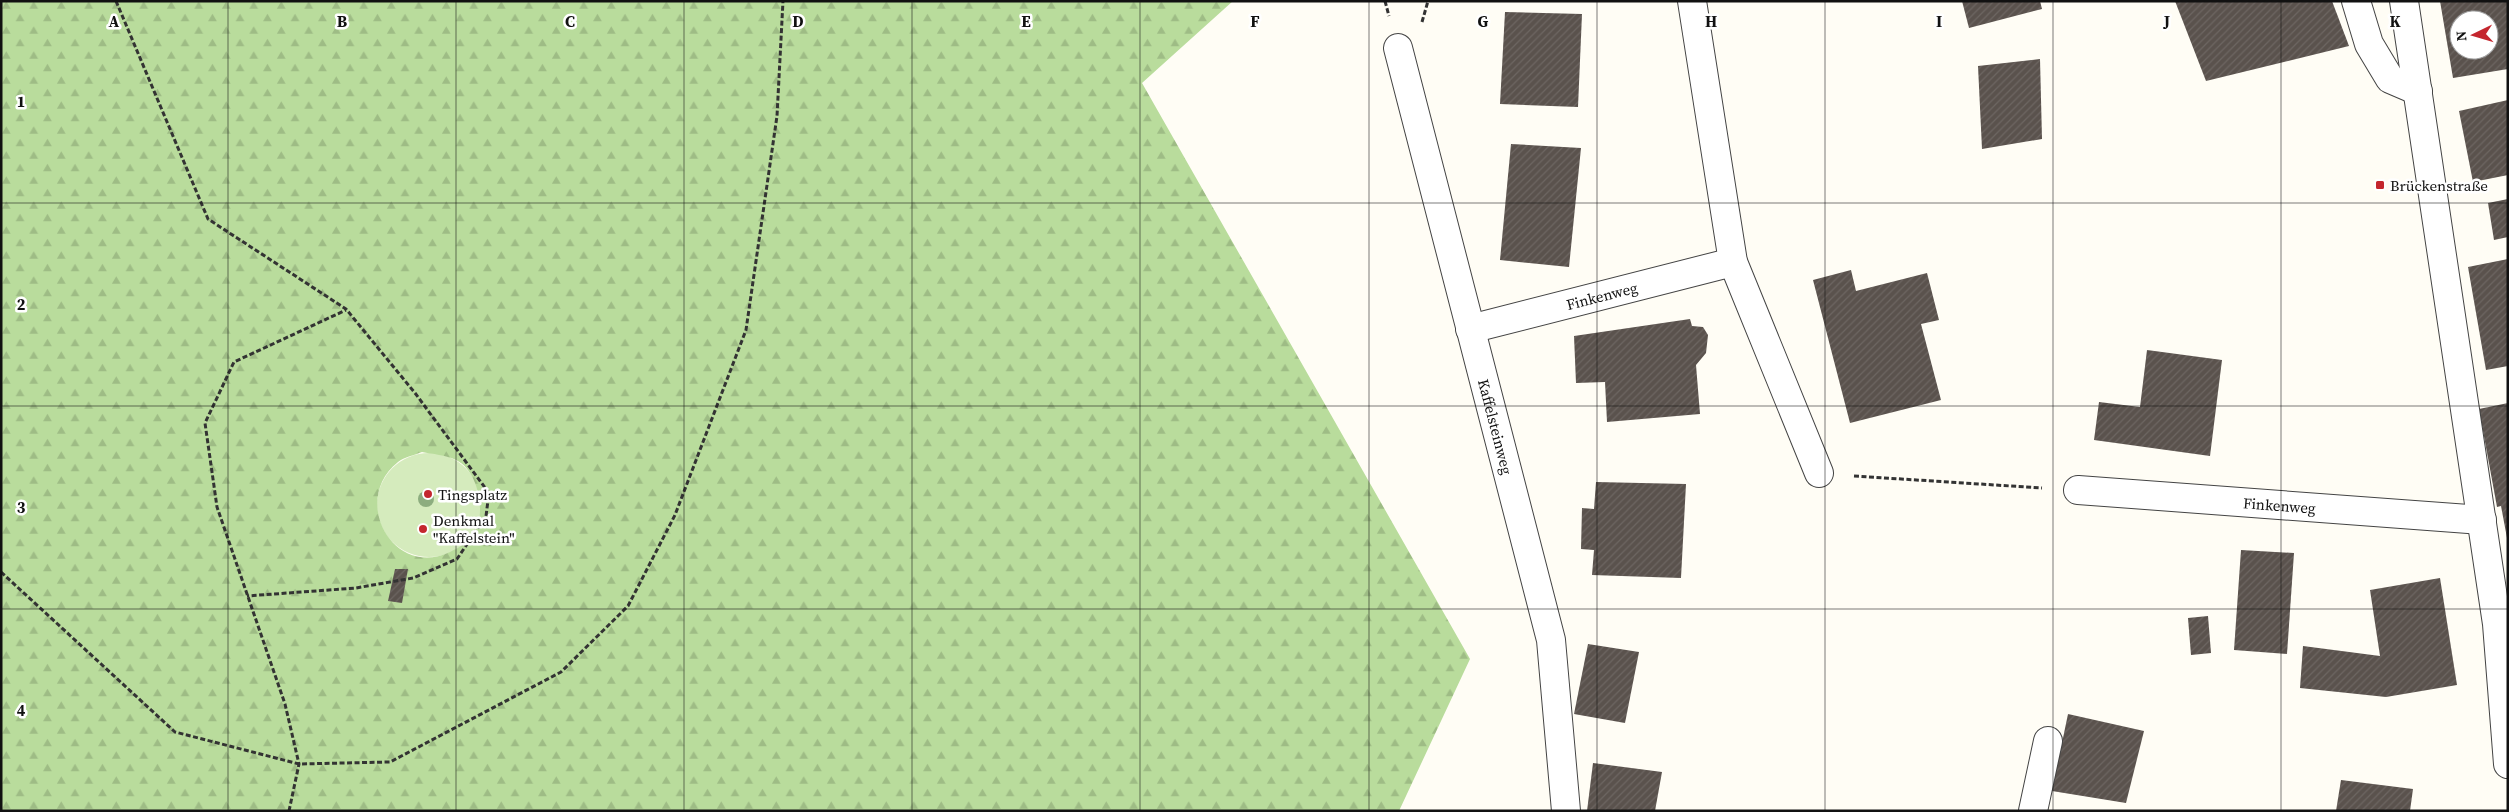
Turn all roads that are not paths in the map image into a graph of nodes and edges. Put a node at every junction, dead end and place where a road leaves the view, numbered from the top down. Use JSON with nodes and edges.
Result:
{"nodes":[{"id":1,"x":1692,"y":1,"type":"edge"},
{"id":2,"x":2356,"y":1,"type":"edge"},
{"id":3,"x":2404,"y":1,"type":"edge"},
{"id":4,"x":1398,"y":48,"type":"dead end"},
{"id":5,"x":2418,"y":91,"type":"junction"},
{"id":6,"x":1733,"y":262,"type":"junction"},
{"id":7,"x":1470,"y":329,"type":"junction"},
{"id":8,"x":1819,"y":473,"type":"road end"},
{"id":9,"x":2078,"y":490,"type":"road end"},
{"id":10,"x":2482,"y":520,"type":"junction"},
{"id":11,"x":2048,"y":741,"type":"dead end"},
{"id":12,"x":2508,"y":764,"type":"edge"},
{"id":13,"x":1566,"y":811,"type":"edge"},
{"id":14,"x":2033,"y":811,"type":"edge"}],
"edges":[{"from":1,"to":6,"type":"street"},
{"from":2,"to":5,"type":"street"},
{"from":3,"to":5,"type":"street"},
{"from":4,"to":7,"type":"street","name":"Kaffelsteinweg"},
{"from":5,"to":10,"type":"street"},
{"from":6,"to":7,"type":"street","name":"Finkenweg"},
{"from":6,"to":8,"type":"street"},
{"from":7,"to":13,"type":"street","name":"Kaffelsteinweg"},
{"from":9,"to":10,"type":"street","name":"Finkenweg"},
{"from":10,"to":12,"type":"street"},
{"from":11,"to":14,"type":"street"}]}
